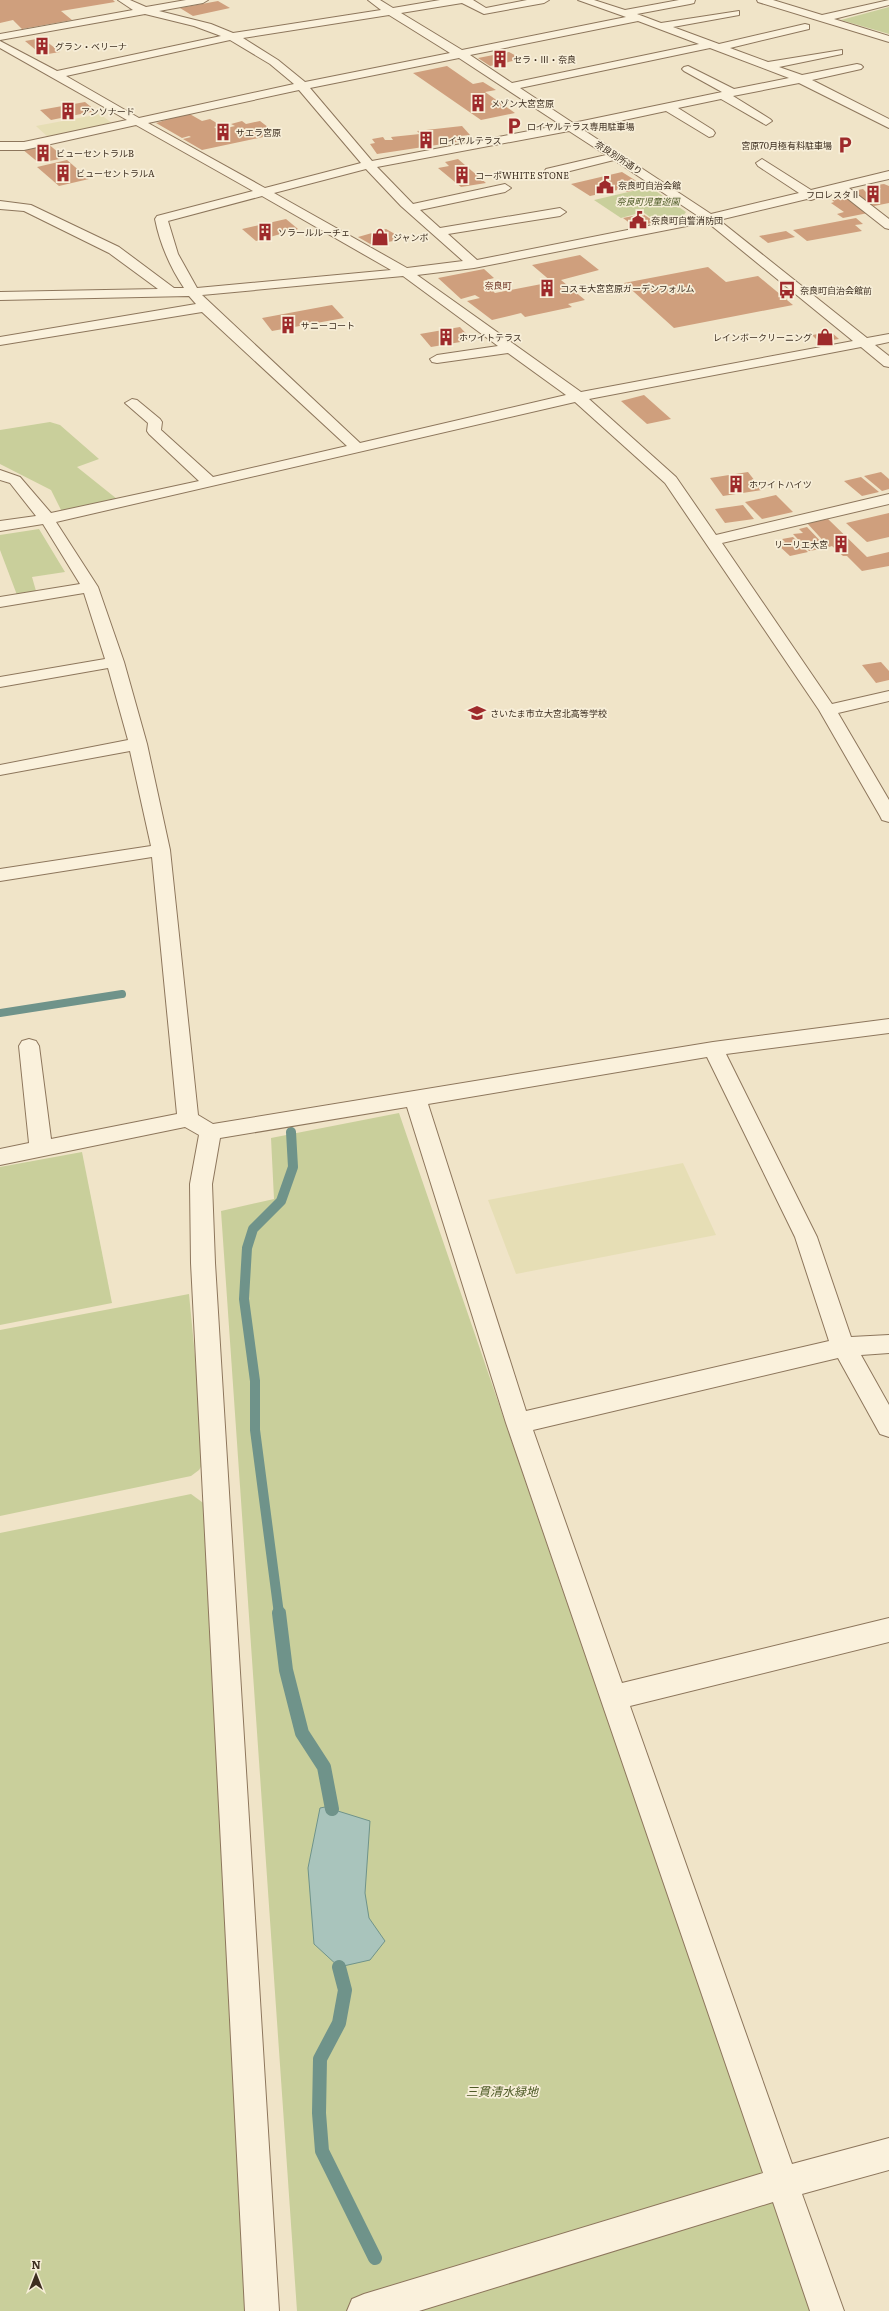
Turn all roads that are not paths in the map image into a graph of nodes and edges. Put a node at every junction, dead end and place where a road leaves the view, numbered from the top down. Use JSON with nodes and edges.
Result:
{"nodes":[{"id":1,"x":123,"y":0,"type":"edge"},
{"id":2,"x":203,"y":0,"type":"edge"},
{"id":3,"x":373,"y":0,"type":"edge"},
{"id":4,"x":460,"y":0,"type":"edge"},
{"id":5,"x":465,"y":0,"type":"edge"},
{"id":6,"x":544,"y":0,"type":"edge"},
{"id":7,"x":583,"y":0,"type":"edge"},
{"id":8,"x":762,"y":0,"type":"edge"},
{"id":9,"x":868,"y":0,"type":"edge"},
{"id":10,"x":690,"y":1,"type":"dead end"},
{"id":11,"x":884,"y":3,"type":"edge"},
{"id":12,"x":149,"y":10,"type":"junction"},
{"id":13,"x":394,"y":12,"type":"junction"},
{"id":14,"x":735,"y":12,"type":"dead end"},
{"id":15,"x":624,"y":14,"type":"junction"},
{"id":16,"x":639,"y":18,"type":"junction"},
{"id":17,"x":822,"y":18,"type":"junction"},
{"id":18,"x":660,"y":26,"type":"junction"},
{"id":19,"x":805,"y":27,"type":"dead end"},
{"id":20,"x":0,"y":37,"type":"edge"},
{"id":21,"x":231,"y":37,"type":"junction"},
{"id":22,"x":889,"y":39,"type":"edge"},
{"id":23,"x":0,"y":44,"type":"edge"},
{"id":24,"x":714,"y":46,"type":"junction"},
{"id":25,"x":13,"y":51,"type":"junction"},
{"id":26,"x":838,"y":52,"type":"dead end"},
{"id":27,"x":0,"y":53,"type":"edge"},
{"id":28,"x":462,"y":56,"type":"junction"},
{"id":29,"x":766,"y":66,"type":"junction"},
{"id":30,"x":857,"y":67,"type":"dead end"},
{"id":31,"x":688,"y":69,"type":"dead end"},
{"id":32,"x":56,"y":75,"type":"junction"},
{"id":33,"x":799,"y":78,"type":"junction"},
{"id":34,"x":301,"y":86,"type":"junction"},
{"id":35,"x":510,"y":87,"type":"junction"},
{"id":36,"x":727,"y":94,"type":"junction"},
{"id":37,"x":668,"y":107,"type":"junction"},
{"id":38,"x":136,"y":121,"type":"junction"},
{"id":39,"x":766,"y":121,"type":"dead end"},
{"id":40,"x":889,"y":124,"type":"edge"},
{"id":41,"x":572,"y":127,"type":"junction"},
{"id":42,"x":709,"y":133,"type":"dead end"},
{"id":43,"x":0,"y":146,"type":"edge"},
{"id":44,"x":616,"y":156,"type":"junction"},
{"id":45,"x":762,"y":163,"type":"dead end"},
{"id":46,"x":368,"y":164,"type":"junction"},
{"id":47,"x":550,"y":172,"type":"dead end"},
{"id":48,"x":889,"y":176,"type":"edge"},
{"id":49,"x":505,"y":188,"type":"dead end"},
{"id":50,"x":841,"y":188,"type":"junction"},
{"id":51,"x":262,"y":193,"type":"junction"},
{"id":52,"x":811,"y":196,"type":"junction"},
{"id":53,"x":0,"y":206,"type":"edge"},
{"id":54,"x":412,"y":208,"type":"junction"},
{"id":55,"x":560,"y":212,"type":"dead end"},
{"id":56,"x":708,"y":218,"type":"junction"},
{"id":57,"x":889,"y":225,"type":"edge"},
{"id":58,"x":438,"y":232,"type":"junction"},
{"id":59,"x":474,"y":264,"type":"junction"},
{"id":60,"x":405,"y":272,"type":"junction"},
{"id":61,"x":192,"y":292,"type":"junction"},
{"id":62,"x":172,"y":293,"type":"junction"},
{"id":63,"x":0,"y":296,"type":"edge"},
{"id":64,"x":205,"y":307,"type":"junction"},
{"id":65,"x":889,"y":338,"type":"edge"},
{"id":66,"x":0,"y":342,"type":"edge"},
{"id":67,"x":865,"y":343,"type":"junction"},
{"id":68,"x":511,"y":348,"type":"junction"},
{"id":69,"x":437,"y":359,"type":"dead end"},
{"id":70,"x":889,"y":363,"type":"edge"},
{"id":71,"x":578,"y":397,"type":"junction"},
{"id":72,"x":132,"y":403,"type":"dead end"},
{"id":73,"x":357,"y":448,"type":"junction"},
{"id":74,"x":0,"y":474,"type":"edge"},
{"id":75,"x":210,"y":483,"type":"junction"},
{"id":76,"x":889,"y":499,"type":"edge"},
{"id":77,"x":47,"y":519,"type":"junction"},
{"id":78,"x":0,"y":526,"type":"edge"},
{"id":79,"x":713,"y":540,"type":"junction"},
{"id":80,"x":90,"y":587,"type":"junction"},
{"id":81,"x":0,"y":602,"type":"edge"},
{"id":82,"x":115,"y":662,"type":"junction"},
{"id":83,"x":0,"y":682,"type":"edge"},
{"id":84,"x":889,"y":696,"type":"edge"},
{"id":85,"x":828,"y":710,"type":"junction"},
{"id":86,"x":138,"y":744,"type":"junction"},
{"id":87,"x":0,"y":770,"type":"edge"},
{"id":88,"x":889,"y":816,"type":"edge"},
{"id":89,"x":161,"y":850,"type":"junction"},
{"id":90,"x":0,"y":875,"type":"edge"},
{"id":91,"x":889,"y":1026,"type":"edge"},
{"id":92,"x":29,"y":1046,"type":"dead end"},
{"id":93,"x":713,"y":1049,"type":"junction"},
{"id":94,"x":415,"y":1098,"type":"junction"},
{"id":95,"x":188,"y":1119,"type":"junction"},
{"id":96,"x":210,"y":1132,"type":"junction"},
{"id":97,"x":41,"y":1148,"type":"junction"},
{"id":98,"x":0,"y":1156,"type":"edge"},
{"id":99,"x":889,"y":1344,"type":"edge"},
{"id":100,"x":844,"y":1347,"type":"junction"},
{"id":101,"x":518,"y":1423,"type":"junction"},
{"id":102,"x":889,"y":1427,"type":"edge"},
{"id":103,"x":889,"y":1630,"type":"edge"},
{"id":104,"x":613,"y":1698,"type":"junction"},
{"id":105,"x":889,"y":2154,"type":"edge"},
{"id":106,"x":783,"y":2183,"type":"junction"},
{"id":107,"x":262,"y":2311,"type":"edge"},
{"id":108,"x":364,"y":2311,"type":"edge"},
{"id":109,"x":827,"y":2311,"type":"edge"}],
"edges":[{"from":1,"to":12,"type":"street"},
{"from":2,"to":12,"type":"street"},
{"from":3,"to":13,"type":"street","name":"奈良別所通り"},
{"from":4,"to":13,"type":"street"},
{"from":5,"to":6,"type":"street"},
{"from":7,"to":15,"type":"street"},
{"from":8,"to":17,"type":"street"},
{"from":9,"to":11,"type":"street"},
{"from":10,"to":15,"type":"street"},
{"from":11,"to":17,"type":"street"},
{"from":12,"to":20,"type":"street"},
{"from":12,"to":21,"type":"street"},
{"from":13,"to":21,"type":"street"},
{"from":13,"to":28,"type":"street","name":"奈良別所通り"},
{"from":14,"to":18,"type":"street"},
{"from":15,"to":16,"type":"street"},
{"from":16,"to":18,"type":"street"},
{"from":16,"to":28,"type":"street"},
{"from":17,"to":22,"type":"street"},
{"from":18,"to":24,"type":"street"},
{"from":19,"to":24,"type":"street"},
{"from":21,"to":32,"type":"street"},
{"from":21,"to":34,"type":"street"},
{"from":23,"to":25,"type":"street"},
{"from":24,"to":29,"type":"street"},
{"from":24,"to":35,"type":"street"},
{"from":25,"to":27,"type":"street"},
{"from":25,"to":32,"type":"street"},
{"from":26,"to":29,"type":"street"},
{"from":28,"to":34,"type":"street"},
{"from":28,"to":35,"type":"street","name":"奈良別所通り"},
{"from":29,"to":33,"type":"street"},
{"from":30,"to":33,"type":"street"},
{"from":31,"to":36,"type":"street"},
{"from":32,"to":38,"type":"street"},
{"from":33,"to":36,"type":"street"},
{"from":33,"to":40,"type":"street"},
{"from":34,"to":38,"type":"street"},
{"from":34,"to":46,"type":"street"},
{"from":35,"to":41,"type":"street","name":"奈良別所通り"},
{"from":36,"to":37,"type":"street"},
{"from":36,"to":39,"type":"street"},
{"from":37,"to":41,"type":"street"},
{"from":37,"to":42,"type":"street"},
{"from":38,"to":43,"type":"street"},
{"from":38,"to":51,"type":"street"},
{"from":41,"to":44,"type":"street","name":"奈良別所通り"},
{"from":41,"to":46,"type":"street"},
{"from":44,"to":47,"type":"street"},
{"from":44,"to":56,"type":"street","name":"奈良別所通り"},
{"from":45,"to":52,"type":"street"},
{"from":46,"to":51,"type":"street"},
{"from":46,"to":54,"type":"street"},
{"from":48,"to":50,"type":"street"},
{"from":49,"to":54,"type":"street"},
{"from":50,"to":52,"type":"street"},
{"from":50,"to":57,"type":"street"},
{"from":51,"to":60,"type":"street"},
{"from":51,"to":61,"type":"street"},
{"from":52,"to":56,"type":"street"},
{"from":53,"to":62,"type":"street"},
{"from":54,"to":58,"type":"street"},
{"from":55,"to":58,"type":"street"},
{"from":56,"to":59,"type":"street"},
{"from":56,"to":67,"type":"street","name":"奈良別所通り"},
{"from":58,"to":59,"type":"street"},
{"from":59,"to":60,"type":"street"},
{"from":60,"to":61,"type":"street"},
{"from":60,"to":68,"type":"street"},
{"from":61,"to":62,"type":"street"},
{"from":61,"to":64,"type":"street"},
{"from":62,"to":63,"type":"street"},
{"from":64,"to":66,"type":"street"},
{"from":64,"to":73,"type":"street"},
{"from":65,"to":67,"type":"street"},
{"from":67,"to":70,"type":"street","name":"奈良別所通り"},
{"from":67,"to":71,"type":"street"},
{"from":68,"to":69,"type":"street"},
{"from":68,"to":71,"type":"street"},
{"from":71,"to":73,"type":"street"},
{"from":71,"to":79,"type":"street"},
{"from":72,"to":75,"type":"street"},
{"from":73,"to":75,"type":"street"},
{"from":74,"to":77,"type":"street"},
{"from":75,"to":77,"type":"street"},
{"from":76,"to":79,"type":"street"},
{"from":77,"to":78,"type":"street"},
{"from":77,"to":80,"type":"street"},
{"from":79,"to":85,"type":"street"},
{"from":80,"to":81,"type":"street"},
{"from":80,"to":82,"type":"street"},
{"from":82,"to":83,"type":"street"},
{"from":82,"to":86,"type":"street"},
{"from":84,"to":85,"type":"street"},
{"from":85,"to":88,"type":"street"},
{"from":86,"to":87,"type":"street"},
{"from":86,"to":89,"type":"street"},
{"from":89,"to":90,"type":"street"},
{"from":89,"to":95,"type":"street"},
{"from":91,"to":93,"type":"street"},
{"from":92,"to":97,"type":"street"},
{"from":93,"to":94,"type":"street"},
{"from":93,"to":100,"type":"street"},
{"from":94,"to":96,"type":"street"},
{"from":94,"to":101,"type":"street"},
{"from":95,"to":96,"type":"street"},
{"from":95,"to":97,"type":"street"},
{"from":96,"to":107,"type":"street"},
{"from":97,"to":98,"type":"street"},
{"from":99,"to":100,"type":"street"},
{"from":100,"to":101,"type":"street"},
{"from":100,"to":102,"type":"street"},
{"from":101,"to":104,"type":"street"},
{"from":103,"to":104,"type":"street"},
{"from":104,"to":106,"type":"street"},
{"from":105,"to":106,"type":"street"},
{"from":106,"to":108,"type":"street"},
{"from":106,"to":109,"type":"street"}]}
